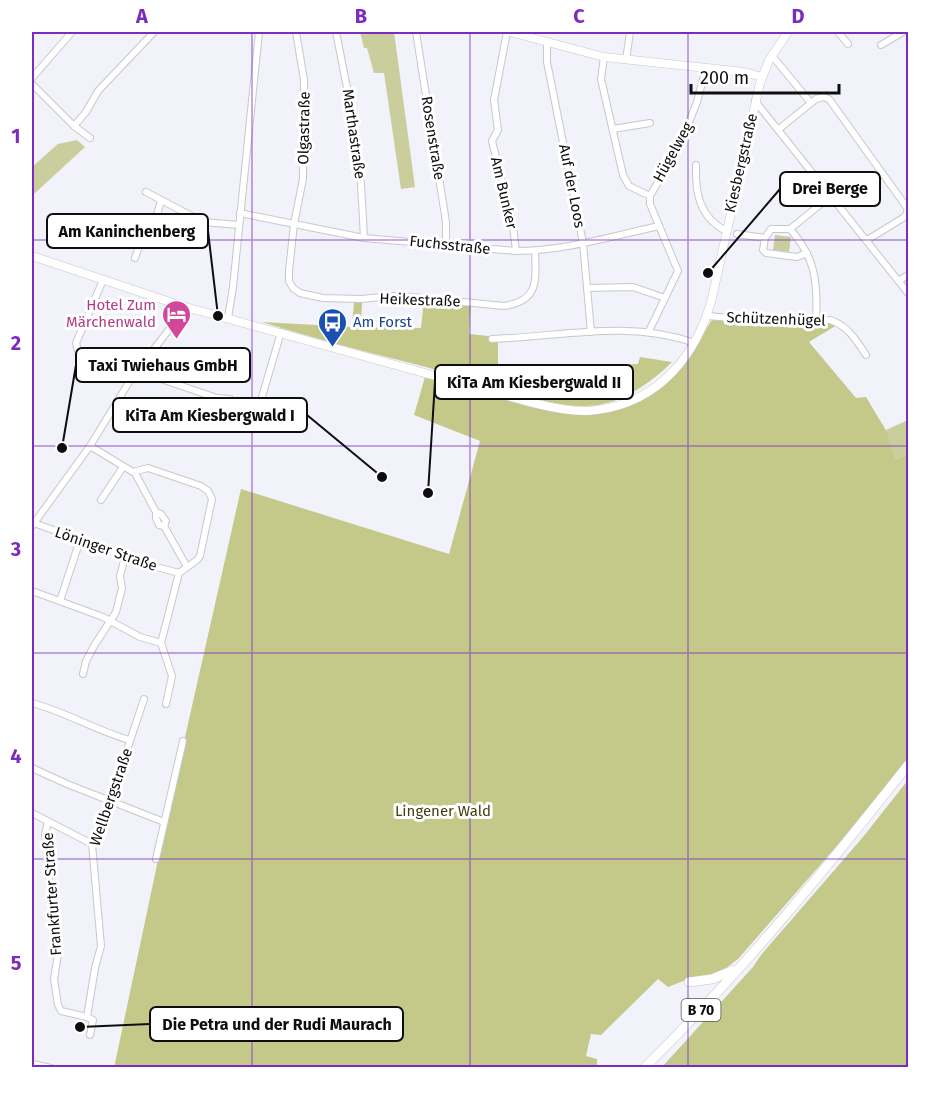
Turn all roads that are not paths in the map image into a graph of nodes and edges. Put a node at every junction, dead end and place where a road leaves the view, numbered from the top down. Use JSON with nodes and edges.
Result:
{"nodes":[{"id":1,"x":72,"y":32,"type":"edge"},
{"id":2,"x":154,"y":32,"type":"edge"},
{"id":3,"x":259,"y":32,"type":"edge"},
{"id":4,"x":296,"y":32,"type":"edge"},
{"id":5,"x":336,"y":32,"type":"edge"},
{"id":6,"x":416,"y":32,"type":"edge"},
{"id":7,"x":508,"y":32,"type":"edge"},
{"id":8,"x":630,"y":32,"type":"edge"},
{"id":9,"x":788,"y":32,"type":"edge"},
{"id":10,"x":838,"y":32,"type":"edge"},
{"id":11,"x":903,"y":32,"type":"edge"},
{"id":12,"x":547,"y":42,"type":"junction"},
{"id":13,"x":848,"y":45,"type":"dead end"},
{"id":14,"x":880,"y":45,"type":"dead end"},
{"id":15,"x":604,"y":57,"type":"junction"},
{"id":16,"x":774,"y":57,"type":"dead end"},
{"id":17,"x":626,"y":60,"type":"junction"},
{"id":18,"x":705,"y":69,"type":"junction"},
{"id":19,"x":762,"y":77,"type":"junction"},
{"id":20,"x":32,"y":78,"type":"edge"},
{"id":21,"x":32,"y":84,"type":"edge"},
{"id":22,"x":755,"y":100,"type":"junction"},
{"id":23,"x":810,"y":102,"type":"junction"},
{"id":24,"x":650,"y":123,"type":"dead end"},
{"id":25,"x":74,"y":126,"type":"junction"},
{"id":26,"x":613,"y":129,"type":"junction"},
{"id":27,"x":779,"y":129,"type":"junction"},
{"id":28,"x":90,"y":138,"type":"dead end"},
{"id":29,"x":696,"y":165,"type":"dead end"},
{"id":30,"x":146,"y":192,"type":"dead end"},
{"id":31,"x":832,"y":195,"type":"junction"},
{"id":32,"x":650,"y":196,"type":"junction"},
{"id":33,"x":161,"y":201,"type":"junction"},
{"id":34,"x":240,"y":213,"type":"junction"},
{"id":35,"x":294,"y":224,"type":"junction"},
{"id":36,"x":239,"y":225,"type":"junction"},
{"id":37,"x":659,"y":226,"type":"junction"},
{"id":38,"x":790,"y":228,"type":"junction"},
{"id":39,"x":726,"y":231,"type":"junction"},
{"id":40,"x":737,"y":234,"type":"dead end"},
{"id":41,"x":364,"y":238,"type":"junction"},
{"id":42,"x":765,"y":238,"type":"junction"},
{"id":43,"x":867,"y":240,"type":"junction"},
{"id":44,"x":583,"y":243,"type":"junction"},
{"id":45,"x":446,"y":244,"type":"junction"},
{"id":46,"x":516,"y":251,"type":"junction"},
{"id":47,"x":535,"y":251,"type":"junction"},
{"id":48,"x":807,"y":253,"type":"junction"},
{"id":49,"x":32,"y":256,"type":"edge"},
{"id":50,"x":135,"y":258,"type":"dead end"},
{"id":51,"x":909,"y":275,"type":"edge"},
{"id":52,"x":103,"y":280,"type":"junction"},
{"id":53,"x":900,"y":280,"type":"junction"},
{"id":54,"x":588,"y":288,"type":"junction"},
{"id":55,"x":909,"y":293,"type":"edge"},
{"id":56,"x":665,"y":298,"type":"junction"},
{"id":57,"x":182,"y":306,"type":"junction"},
{"id":58,"x":707,"y":316,"type":"junction"},
{"id":59,"x":228,"y":318,"type":"junction"},
{"id":60,"x":816,"y":319,"type":"junction"},
{"id":61,"x":281,"y":332,"type":"junction"},
{"id":62,"x":591,"y":332,"type":"junction"},
{"id":63,"x":649,"y":332,"type":"junction"},
{"id":64,"x":492,"y":339,"type":"dead end"},
{"id":65,"x":694,"y":343,"type":"junction"},
{"id":66,"x":866,"y":355,"type":"dead end"},
{"id":67,"x":136,"y":371,"type":"junction"},
{"id":68,"x":230,"y":399,"type":"dead end"},
{"id":69,"x":257,"y":414,"type":"dead end"},
{"id":70,"x":90,"y":446,"type":"junction"},
{"id":71,"x":123,"y":467,"type":"junction"},
{"id":72,"x":135,"y":473,"type":"junction"},
{"id":73,"x":101,"y":500,"type":"dead end"},
{"id":74,"x":33,"y":525,"type":"edge"},
{"id":75,"x":80,"y":540,"type":"junction"},
{"id":76,"x":125,"y":557,"type":"junction"},
{"id":77,"x":187,"y":567,"type":"junction"},
{"id":78,"x":179,"y":573,"type":"junction"},
{"id":79,"x":32,"y":591,"type":"edge"},
{"id":80,"x":60,"y":601,"type":"junction"},
{"id":81,"x":110,"y":620,"type":"junction"},
{"id":82,"x":161,"y":643,"type":"junction"},
{"id":83,"x":83,"y":674,"type":"dead end"},
{"id":84,"x":144,"y":699,"type":"dead end"},
{"id":85,"x":32,"y":703,"type":"edge"},
{"id":86,"x":166,"y":704,"type":"dead end"},
{"id":87,"x":129,"y":740,"type":"junction"},
{"id":88,"x":183,"y":741,"type":"dead end"},
{"id":89,"x":909,"y":765,"type":"edge"},
{"id":90,"x":32,"y":768,"type":"edge"},
{"id":91,"x":109,"y":800,"type":"junction"},
{"id":92,"x":32,"y":813,"type":"edge"},
{"id":93,"x":48,"y":822,"type":"junction"},
{"id":94,"x":164,"y":822,"type":"junction"},
{"id":95,"x":92,"y":844,"type":"junction"},
{"id":96,"x":156,"y":859,"type":"dead end"},
{"id":97,"x":741,"y":966,"type":"junction"},
{"id":98,"x":689,"y":982,"type":"dead end"},
{"id":99,"x":87,"y":1017,"type":"junction"},
{"id":100,"x":90,"y":1035,"type":"dead end"},
{"id":101,"x":659,"y":1053,"type":"junction"},
{"id":102,"x":32,"y":1064,"type":"edge"},
{"id":103,"x":51,"y":1068,"type":"edge"},
{"id":104,"x":644,"y":1068,"type":"edge"},
{"id":105,"x":652,"y":1068,"type":"edge"}],
"edges":[{"from":1,"to":20,"type":"street"},
{"from":2,"to":25,"type":"street"},
{"from":3,"to":34,"type":"street"},
{"from":4,"to":35,"type":"street","name":"Olgastraße"},
{"from":5,"to":41,"type":"street","name":"Marthastraße"},
{"from":6,"to":45,"type":"street","name":"Rosenstraße"},
{"from":7,"to":12,"type":"street"},
{"from":7,"to":46,"type":"street","name":"Am Bunker"},
{"from":8,"to":17,"type":"street"},
{"from":9,"to":19,"type":"street","name":"Kiesbergstraße"},
{"from":10,"to":13,"type":"street"},
{"from":11,"to":14,"type":"street"},
{"from":12,"to":15,"type":"street"},
{"from":12,"to":44,"type":"street","name":"Auf der Loos"},
{"from":15,"to":17,"type":"street"},
{"from":15,"to":26,"type":"street"},
{"from":16,"to":23,"type":"street"},
{"from":17,"to":18,"type":"street"},
{"from":18,"to":19,"type":"street"},
{"from":18,"to":32,"type":"street","name":"Hügelweg"},
{"from":19,"to":22,"type":"street","name":"Kiesbergstraße"},
{"from":21,"to":25,"type":"street"},
{"from":22,"to":27,"type":"street"},
{"from":22,"to":39,"type":"street","name":"Kiesbergstraße"},
{"from":23,"to":27,"type":"street"},
{"from":23,"to":43,"type":"street"},
{"from":24,"to":26,"type":"street"},
{"from":25,"to":28,"type":"street"},
{"from":26,"to":32,"type":"street"},
{"from":27,"to":31,"type":"street"},
{"from":29,"to":39,"type":"street"},
{"from":30,"to":33,"type":"street"},
{"from":31,"to":38,"type":"street"},
{"from":31,"to":43,"type":"street"},
{"from":32,"to":37,"type":"street","name":"Hügelweg"},
{"from":33,"to":36,"type":"street"},
{"from":33,"to":50,"type":"street"},
{"from":34,"to":35,"type":"street","name":"Fuchsstraße"},
{"from":34,"to":36,"type":"street"},
{"from":35,"to":41,"type":"street","name":"Fuchsstraße"},
{"from":35,"to":47,"type":"street","name":"Heikestraße"},
{"from":36,"to":59,"type":"street"},
{"from":37,"to":44,"type":"street","name":"Fuchsstraße"},
{"from":37,"to":56,"type":"street","name":"Hügelweg"},
{"from":38,"to":42,"type":"street"},
{"from":38,"to":48,"type":"street"},
{"from":39,"to":58,"type":"street","name":"Kiesbergstraße"},
{"from":40,"to":42,"type":"street"},
{"from":41,"to":45,"type":"street","name":"Fuchsstraße"},
{"from":42,"to":48,"type":"street"},
{"from":43,"to":53,"type":"street"},
{"from":44,"to":47,"type":"street","name":"Fuchsstraße"},
{"from":44,"to":54,"type":"street","name":"Auf der Loos"},
{"from":45,"to":46,"type":"street","name":"Fuchsstraße"},
{"from":46,"to":47,"type":"street","name":"Fuchsstraße"},
{"from":48,"to":60,"type":"street"},
{"from":49,"to":52,"type":"street","name":"Kiesbergstraße"},
{"from":51,"to":53,"type":"street"},
{"from":52,"to":57,"type":"street","name":"Kiesbergstraße"},
{"from":52,"to":67,"type":"street"},
{"from":53,"to":55,"type":"street"},
{"from":54,"to":56,"type":"street"},
{"from":54,"to":62,"type":"street","name":"Auf der Loos"},
{"from":56,"to":63,"type":"street","name":"Hügelweg"},
{"from":57,"to":59,"type":"street","name":"Kiesbergstraße"},
{"from":57,"to":67,"type":"street"},
{"from":58,"to":60,"type":"street","name":"Schützenhügel"},
{"from":58,"to":65,"type":"street","name":"Kiesbergstraße"},
{"from":59,"to":61,"type":"street","name":"Kiesbergstraße"},
{"from":60,"to":66,"type":"street","name":"Schützenhügel"},
{"from":61,"to":65,"type":"street","name":"Kiesbergstraße"},
{"from":61,"to":69,"type":"street"},
{"from":62,"to":63,"type":"street"},
{"from":62,"to":64,"type":"street"},
{"from":63,"to":65,"type":"street"},
{"from":67,"to":68,"type":"street"},
{"from":67,"to":70,"type":"street"},
{"from":70,"to":71,"type":"street"},
{"from":70,"to":74,"type":"street"},
{"from":71,"to":72,"type":"street"},
{"from":71,"to":73,"type":"street"},
{"from":72,"to":77,"type":"street"},
{"from":72,"to":77,"type":"street"},
{"from":74,"to":75,"type":"street","name":"Löninger Straße"},
{"from":75,"to":76,"type":"street","name":"Löninger Straße"},
{"from":75,"to":80,"type":"street"},
{"from":76,"to":78,"type":"street","name":"Löninger Straße"},
{"from":76,"to":81,"type":"street"},
{"from":77,"to":78,"type":"street"},
{"from":78,"to":82,"type":"street"},
{"from":79,"to":80,"type":"street"},
{"from":80,"to":81,"type":"street"},
{"from":81,"to":82,"type":"street"},
{"from":81,"to":83,"type":"street"},
{"from":82,"to":86,"type":"street"},
{"from":84,"to":87,"type":"street","name":"Wellbergstraße"},
{"from":85,"to":87,"type":"street"},
{"from":87,"to":91,"type":"street","name":"Wellbergstraße"},
{"from":88,"to":94,"type":"street"},
{"from":89,"to":97,"type":"main road","number":"B 70"},
{"from":90,"to":91,"type":"street"},
{"from":91,"to":94,"type":"street"},
{"from":91,"to":95,"type":"street","name":"Wellbergstraße"},
{"from":92,"to":93,"type":"street"},
{"from":93,"to":95,"type":"street"},
{"from":93,"to":99,"type":"street","name":"Frankfurter Straße"},
{"from":94,"to":96,"type":"street"},
{"from":95,"to":99,"type":"street","name":"Wellbergstraße"},
{"from":97,"to":98,"type":"main road"},
{"from":97,"to":101,"type":"main road","number":"B 70"},
{"from":99,"to":100,"type":"street","name":"Wellbergstraße"},
{"from":101,"to":104,"type":"main road","number":"B 70"},
{"from":101,"to":105,"type":"main road"},
{"from":102,"to":103,"type":"street"}]}
